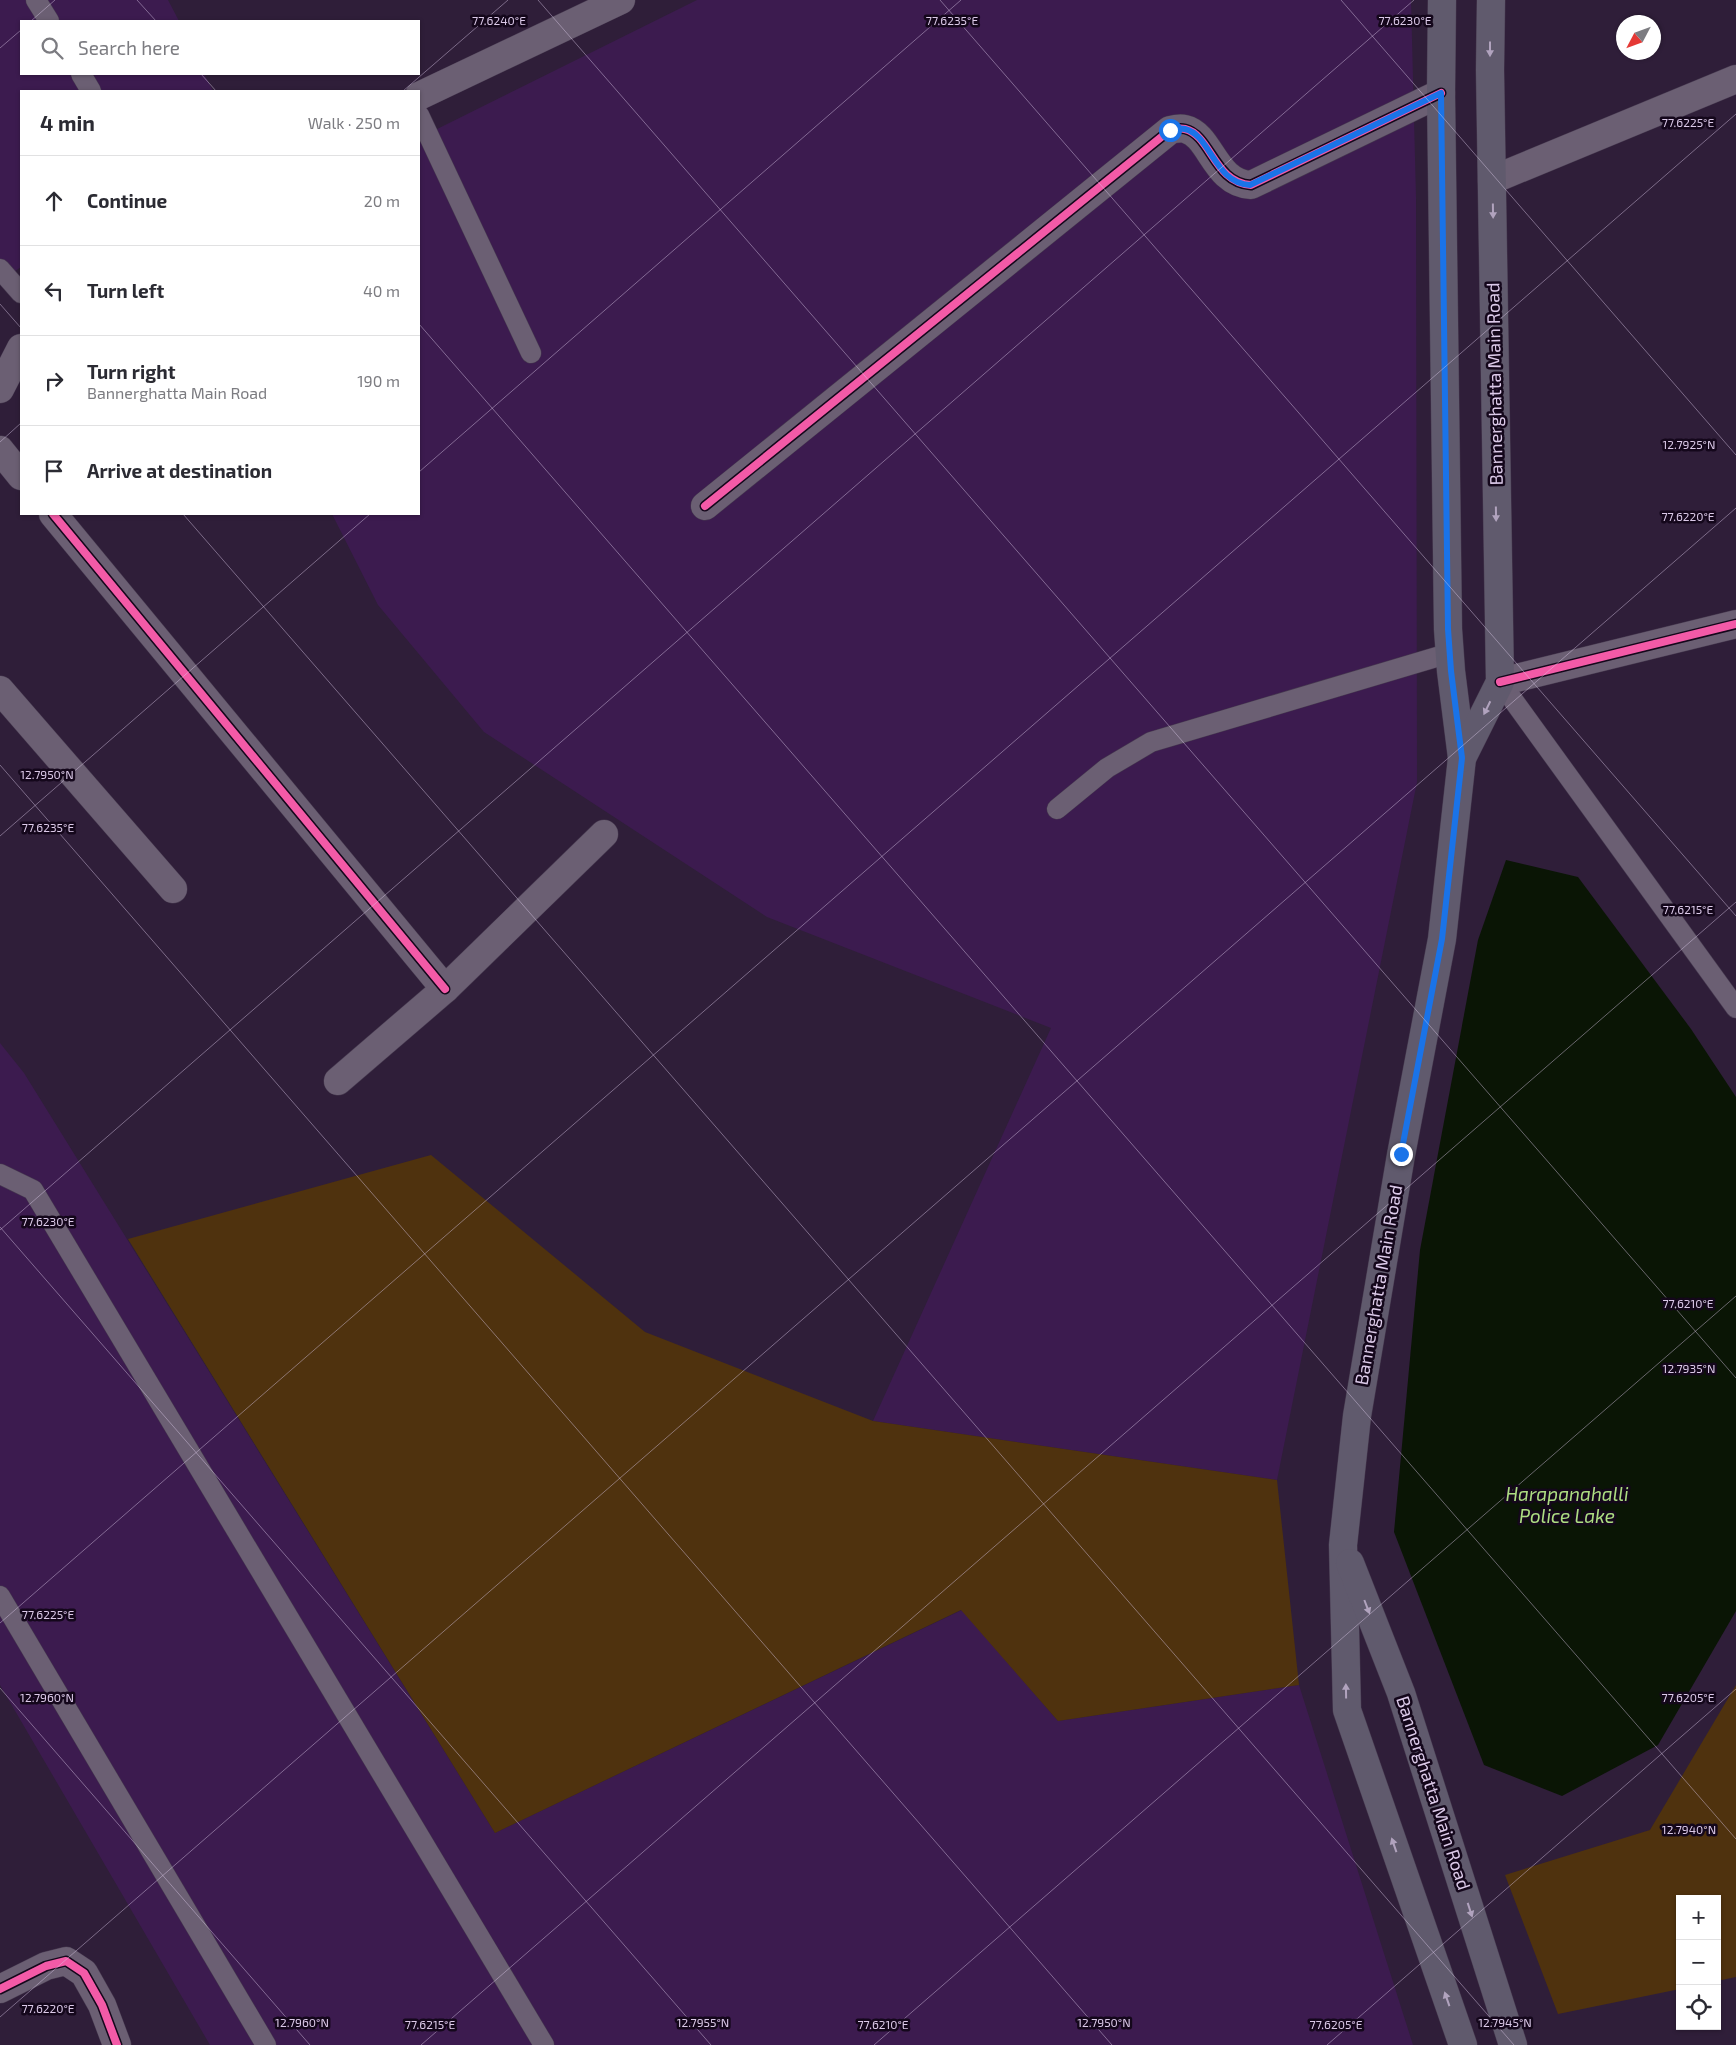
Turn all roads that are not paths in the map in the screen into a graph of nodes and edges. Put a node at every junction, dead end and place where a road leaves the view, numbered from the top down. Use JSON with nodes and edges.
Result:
{"nodes":[{"id":1,"x":36,"y":0,"type":"edge"},
{"id":2,"x":621,"y":0,"type":"edge"},
{"id":3,"x":1442,"y":0,"type":"edge"},
{"id":4,"x":1491,"y":0,"type":"edge"},
{"id":5,"x":48,"y":20,"type":"edge"},
{"id":6,"x":81,"y":75,"type":"edge"},
{"id":7,"x":1736,"y":78,"type":"edge"},
{"id":8,"x":90,"y":90,"type":"edge"},
{"id":9,"x":1441,"y":93,"type":"junction"},
{"id":10,"x":420,"y":96,"type":"edge"},
{"id":11,"x":420,"y":117,"type":"edge"},
{"id":12,"x":1492,"y":180,"type":"junction"},
{"id":13,"x":0,"y":269,"type":"edge"},
{"id":14,"x":20,"y":292,"type":"edge"},
{"id":15,"x":20,"y":350,"type":"edge"},
{"id":16,"x":531,"y":353,"type":"dead end"},
{"id":17,"x":0,"y":388,"type":"edge"},
{"id":18,"x":0,"y":450,"type":"edge"},
{"id":19,"x":20,"y":475,"type":"edge"},
{"id":20,"x":705,"y":506,"type":"dead end"},
{"id":21,"x":54,"y":515,"type":"edge"},
{"id":22,"x":1736,"y":624,"type":"edge"},
{"id":23,"x":1450,"y":654,"type":"junction"},
{"id":24,"x":1500,"y":682,"type":"junction"},
{"id":25,"x":0,"y":690,"type":"edge"},
{"id":26,"x":1462,"y":758,"type":"junction"},
{"id":27,"x":1057,"y":810,"type":"dead end"},
{"id":28,"x":604,"y":834,"type":"dead end"},
{"id":29,"x":173,"y":889,"type":"dead end"},
{"id":30,"x":445,"y":989,"type":"junction"},
{"id":31,"x":1736,"y":1008,"type":"edge"},
{"id":32,"x":338,"y":1081,"type":"dead end"},
{"id":33,"x":0,"y":1174,"type":"edge"},
{"id":34,"x":1343,"y":1545,"type":"junction"},
{"id":35,"x":0,"y":1596,"type":"edge"},
{"id":36,"x":0,"y":1989,"type":"edge"},
{"id":37,"x":118,"y":2045,"type":"edge"},
{"id":38,"x":266,"y":2045,"type":"edge"},
{"id":39,"x":544,"y":2045,"type":"edge"},
{"id":40,"x":1463,"y":2045,"type":"edge"},
{"id":41,"x":1513,"y":2045,"type":"edge"}],
"edges":[{"from":1,"to":5,"type":"lane"},
{"from":2,"to":10,"type":"street"},
{"from":3,"to":9,"type":"main road","name":"Bannerghatta Main Road"},
{"from":4,"to":12,"type":"main road","name":"Bannerghatta Main Road","one_way":true},
{"from":6,"to":8,"type":"lane"},
{"from":7,"to":12,"type":"street"},
{"from":9,"to":20,"type":"street"},
{"from":9,"to":23,"type":"main road","name":"Bannerghatta Main Road"},
{"from":11,"to":16,"type":"lane"},
{"from":12,"to":24,"type":"main road","name":"Bannerghatta Main Road","one_way":true},
{"from":13,"to":14,"type":"lane"},
{"from":15,"to":17,"type":"street"},
{"from":18,"to":19,"type":"street"},
{"from":21,"to":30,"type":"street"},
{"from":22,"to":24,"type":"street"},
{"from":23,"to":26,"type":"main road","name":"Bannerghatta Main Road"},
{"from":23,"to":27,"type":"lane"},
{"from":24,"to":26,"type":"main road","name":"Bannerghatta Main Road","one_way":true},
{"from":24,"to":31,"type":"lane"},
{"from":25,"to":29,"type":"street"},
{"from":26,"to":34,"type":"main road","name":"Bannerghatta Main Road"},
{"from":28,"to":30,"type":"street"},
{"from":30,"to":32,"type":"street"},
{"from":33,"to":39,"type":"lane"},
{"from":40,"to":34,"type":"main road","name":"Bannerghatta Main Road","one_way":true},
{"from":34,"to":41,"type":"main road","name":"Bannerghatta Main Road","one_way":true},
{"from":35,"to":38,"type":"lane"},
{"from":36,"to":37,"type":"street"}]}
